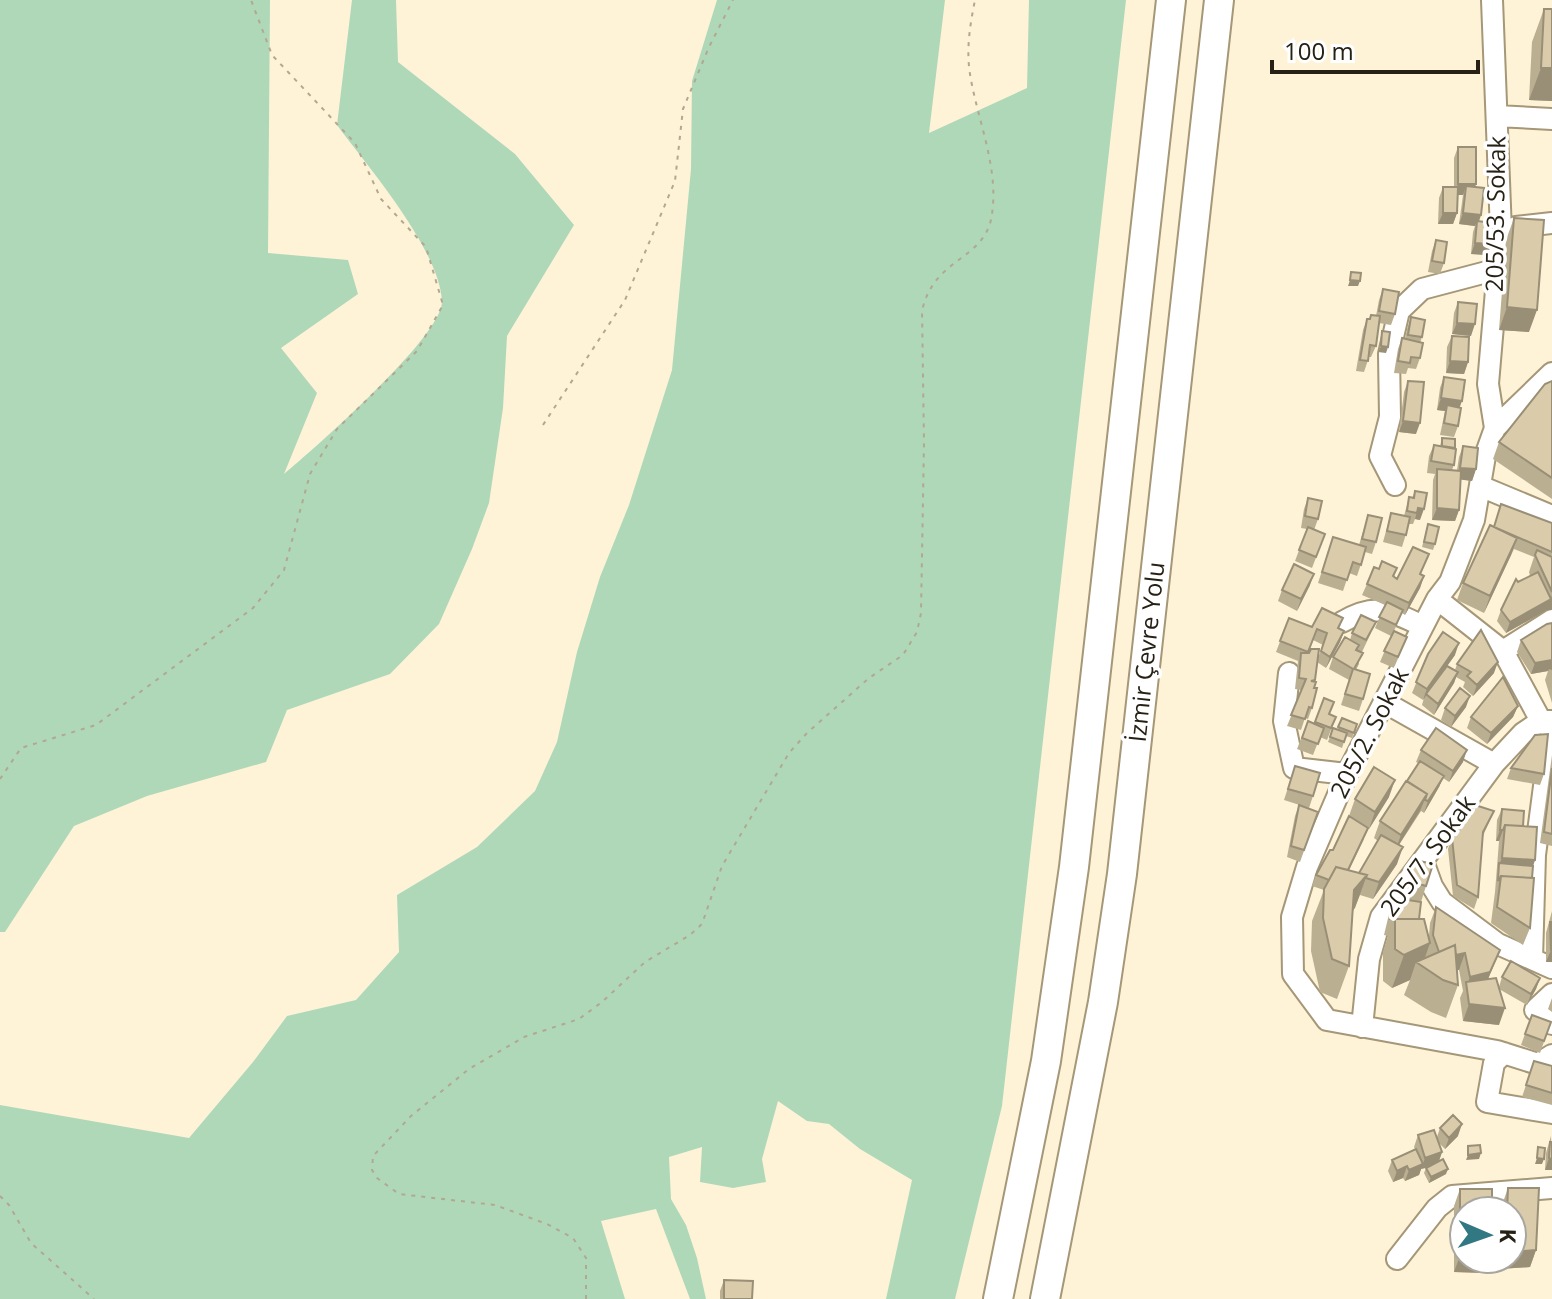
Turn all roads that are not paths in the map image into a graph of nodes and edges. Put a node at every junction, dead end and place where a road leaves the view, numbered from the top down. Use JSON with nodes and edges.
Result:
{"nodes":[{"id":1,"x":1171,"y":0,"type":"edge"},
{"id":2,"x":1219,"y":0,"type":"edge"},
{"id":3,"x":1492,"y":0,"type":"edge"},
{"id":4,"x":1497,"y":116,"type":"junction"},
{"id":5,"x":1552,"y":119,"type":"edge"},
{"id":6,"x":1552,"y":223,"type":"edge"},
{"id":7,"x":1501,"y":232,"type":"junction"},
{"id":8,"x":1498,"y":269,"type":"junction"},
{"id":9,"x":1551,"y":379,"type":"edge"},
{"id":10,"x":1495,"y":428,"type":"junction"},
{"id":11,"x":1395,"y":485,"type":"dead end"},
{"id":12,"x":1480,"y":486,"type":"junction"},
{"id":13,"x":1552,"y":516,"type":"edge"},
{"id":14,"x":1437,"y":599,"type":"junction"},
{"id":15,"x":1552,"y":620,"type":"edge"},
{"id":16,"x":1342,"y":622,"type":"edge"},
{"id":17,"x":1423,"y":626,"type":"junction"},
{"id":18,"x":1503,"y":651,"type":"junction"},
{"id":19,"x":1289,"y":673,"type":"dead end"},
{"id":20,"x":1384,"y":702,"type":"junction"},
{"id":21,"x":1548,"y":722,"type":"edge"},
{"id":22,"x":1494,"y":764,"type":"junction"},
{"id":23,"x":1347,"y":774,"type":"junction"},
{"id":24,"x":1423,"y":861,"type":"junction"},
{"id":25,"x":1532,"y":959,"type":"junction"},
{"id":26,"x":1552,"y":968,"type":"edge"},
{"id":27,"x":1552,"y":994,"type":"edge"},
{"id":28,"x":1103,"y":1002,"type":"junction"},
{"id":29,"x":1552,"y":1024,"type":"edge"},
{"id":30,"x":1362,"y":1027,"type":"junction"},
{"id":31,"x":1504,"y":1053,"type":"junction"},
{"id":32,"x":1552,"y":1055,"type":"edge"},
{"id":33,"x":1552,"y":1113,"type":"edge"},
{"id":34,"x":1552,"y":1188,"type":"edge"},
{"id":35,"x":1397,"y":1259,"type":"dead end"},
{"id":36,"x":998,"y":1299,"type":"edge"},
{"id":37,"x":1045,"y":1299,"type":"edge"},
{"id":38,"x":1064,"y":1299,"type":"edge"}],
"edges":[{"from":1,"to":36,"type":"highway","name":"İzmir Çevre Yolu"},
{"from":2,"to":28,"type":"highway","name":"İzmir Çevre Yolu"},
{"from":3,"to":4,"type":"street","name":"205/53. Sokak"},
{"from":4,"to":5,"type":"street"},
{"from":4,"to":7,"type":"street","name":"205/53. Sokak"},
{"from":6,"to":7,"type":"street"},
{"from":7,"to":8,"type":"street","name":"205/53. Sokak"},
{"from":8,"to":10,"type":"street","name":"205/53. Sokak"},
{"from":8,"to":11,"type":"street"},
{"from":9,"to":10,"type":"street"},
{"from":10,"to":12,"type":"street","name":"205/2. Sokak"},
{"from":12,"to":13,"type":"street"},
{"from":12,"to":14,"type":"street","name":"205/2. Sokak"},
{"from":14,"to":17,"type":"street","name":"205/2. Sokak"},
{"from":14,"to":18,"type":"street"},
{"from":15,"to":18,"type":"street"},
{"from":16,"to":17,"type":"street"},
{"from":17,"to":20,"type":"street","name":"205/2. Sokak"},
{"from":18,"to":21,"type":"street"},
{"from":19,"to":23,"type":"street"},
{"from":20,"to":22,"type":"street"},
{"from":20,"to":23,"type":"street","name":"205/2. Sokak"},
{"from":21,"to":22,"type":"street","name":"205/7. Sokak"},
{"from":21,"to":25,"type":"street"},
{"from":22,"to":24,"type":"street","name":"205/7. Sokak"},
{"from":23,"to":30,"type":"street","name":"205/2. Sokak"},
{"from":24,"to":25,"type":"street"},
{"from":24,"to":30,"type":"street","name":"205/7. Sokak"},
{"from":25,"to":26,"type":"street"},
{"from":27,"to":29,"type":"street"},
{"from":28,"to":37,"type":"highway","name":"İzmir Çevre Yolu"},
{"from":28,"to":38,"type":"highway"},
{"from":30,"to":31,"type":"street","name":"205/2. Sokak"},
{"from":31,"to":32,"type":"street","name":"205/2. Sokak"},
{"from":31,"to":33,"type":"street"},
{"from":34,"to":35,"type":"street"}]}
